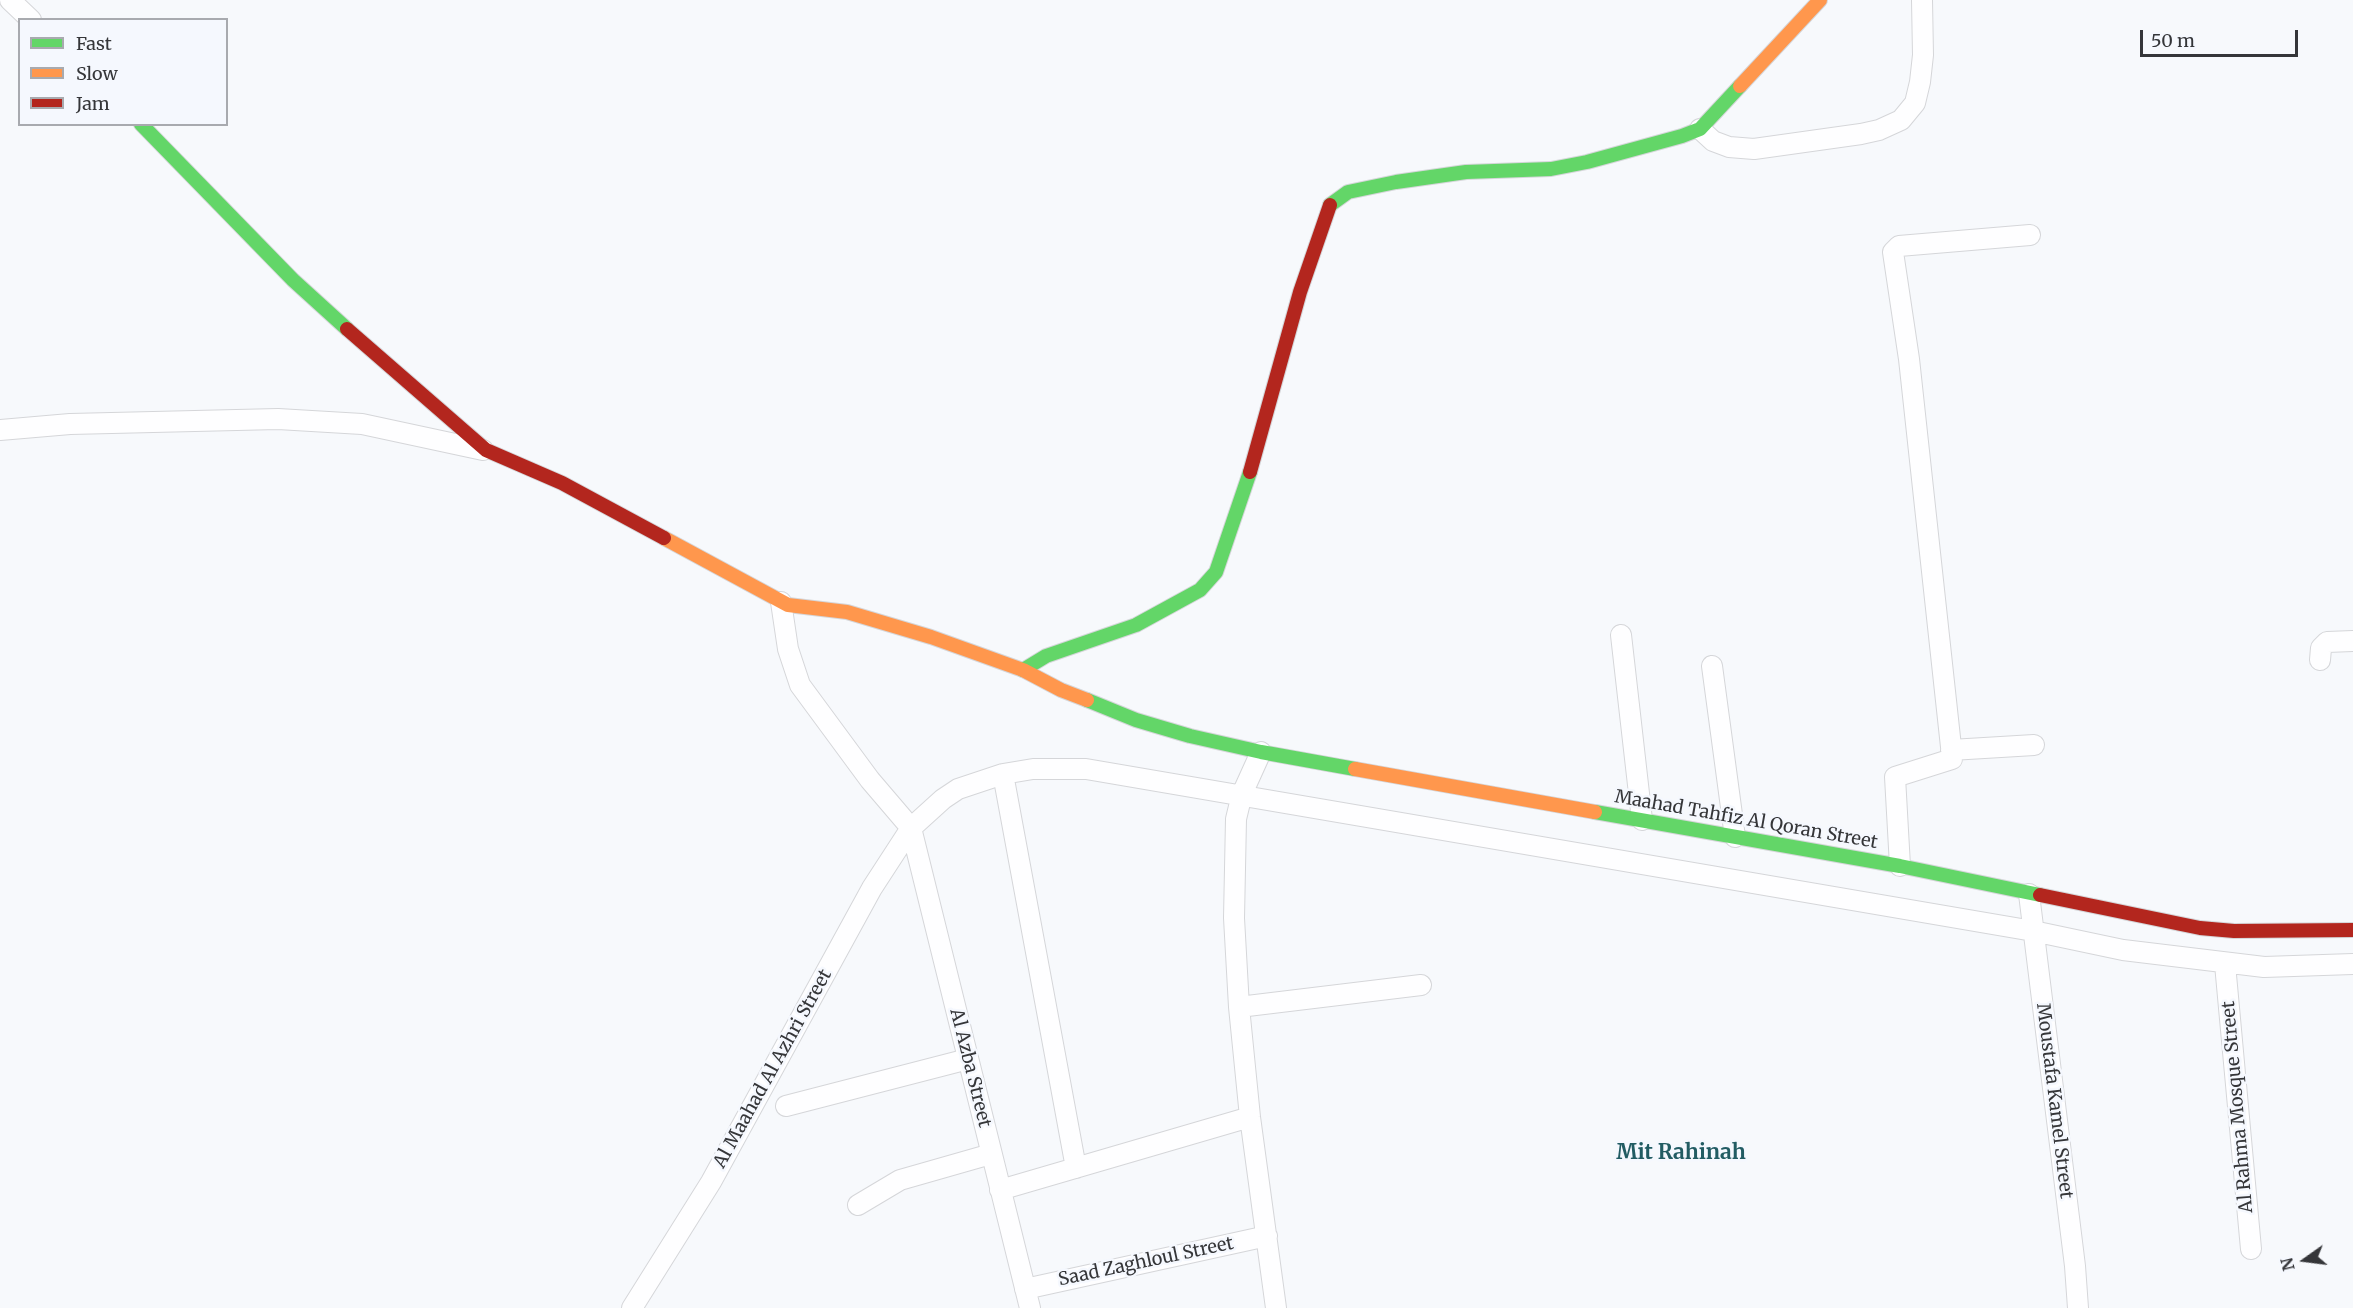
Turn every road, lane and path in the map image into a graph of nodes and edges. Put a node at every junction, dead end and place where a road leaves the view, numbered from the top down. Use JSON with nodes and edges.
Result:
{"nodes":[{"id":1,"x":10,"y":0,"type":"edge"},
{"id":2,"x":1820,"y":0,"type":"edge"},
{"id":3,"x":1922,"y":0,"type":"edge"},
{"id":4,"x":29,"y":18,"type":"edge"},
{"id":5,"x":143,"y":126,"type":"edge"},
{"id":6,"x":1700,"y":129,"type":"junction"},
{"id":7,"x":2030,"y":235,"type":"dead end"},
{"id":8,"x":0,"y":430,"type":"edge"},
{"id":9,"x":486,"y":450,"type":"junction"},
{"id":10,"x":781,"y":602,"type":"junction"},
{"id":11,"x":1621,"y":635,"type":"dead end"},
{"id":12,"x":2353,"y":641,"type":"edge"},
{"id":13,"x":2320,"y":660,"type":"dead end"},
{"id":14,"x":1712,"y":666,"type":"dead end"},
{"id":15,"x":1023,"y":670,"type":"junction"},
{"id":16,"x":2034,"y":745,"type":"dead end"},
{"id":17,"x":1952,"y":750,"type":"junction"},
{"id":18,"x":1261,"y":752,"type":"junction"},
{"id":19,"x":1003,"y":774,"type":"junction"},
{"id":20,"x":1242,"y":794,"type":"junction"},
{"id":21,"x":1642,"y":820,"type":"junction"},
{"id":22,"x":910,"y":828,"type":"junction"},
{"id":23,"x":1735,"y":837,"type":"junction"},
{"id":24,"x":1900,"y":866,"type":"junction"},
{"id":25,"x":2029,"y":894,"type":"junction"},
{"id":26,"x":2353,"y":930,"type":"edge"},
{"id":27,"x":2033,"y":931,"type":"junction"},
{"id":28,"x":2225,"y":964,"type":"junction"},
{"id":29,"x":2353,"y":964,"type":"edge"},
{"id":30,"x":1421,"y":985,"type":"dead end"},
{"id":31,"x":1239,"y":1007,"type":"junction"},
{"id":32,"x":968,"y":1059,"type":"junction"},
{"id":33,"x":786,"y":1106,"type":"dead end"},
{"id":34,"x":1250,"y":1117,"type":"junction"},
{"id":35,"x":991,"y":1154,"type":"junction"},
{"id":36,"x":1076,"y":1168,"type":"junction"},
{"id":37,"x":1000,"y":1190,"type":"junction"},
{"id":38,"x":858,"y":1205,"type":"dead end"},
{"id":39,"x":1267,"y":1236,"type":"junction"},
{"id":40,"x":2251,"y":1249,"type":"dead end"},
{"id":41,"x":1028,"y":1298,"type":"edge"},
{"id":42,"x":632,"y":1308,"type":"edge"},
{"id":43,"x":1276,"y":1308,"type":"edge"},
{"id":44,"x":2078,"y":1308,"type":"edge"}],
"edges":[{"from":1,"to":4,"type":"street"},
{"from":2,"to":6,"type":"street"},
{"from":3,"to":6,"type":"street"},
{"from":5,"to":9,"type":"street","name":"Maahad Tahfiz Al Qoran Street"},
{"from":6,"to":15,"type":"street"},
{"from":7,"to":17,"type":"street"},
{"from":8,"to":9,"type":"street"},
{"from":9,"to":10,"type":"street","name":"Maahad Tahfiz Al Qoran Street"},
{"from":10,"to":15,"type":"street","name":"Maahad Tahfiz Al Qoran Street"},
{"from":10,"to":22,"type":"street"},
{"from":11,"to":21,"type":"street"},
{"from":12,"to":13,"type":"street"},
{"from":14,"to":23,"type":"street"},
{"from":15,"to":18,"type":"street","name":"Maahad Tahfiz Al Qoran Street"},
{"from":16,"to":17,"type":"street"},
{"from":17,"to":24,"type":"street"},
{"from":18,"to":20,"type":"street"},
{"from":18,"to":21,"type":"street","name":"Maahad Tahfiz Al Qoran Street"},
{"from":19,"to":20,"type":"street","name":"Al Maahad Al Azhri Street"},
{"from":19,"to":22,"type":"street","name":"Al Maahad Al Azhri Street"},
{"from":19,"to":36,"type":"street"},
{"from":20,"to":27,"type":"street","name":"Al Maahad Al Azhri Street"},
{"from":20,"to":31,"type":"street"},
{"from":21,"to":23,"type":"street","name":"Maahad Tahfiz Al Qoran Street"},
{"from":22,"to":32,"type":"street","name":"Al Azba Street"},
{"from":22,"to":42,"type":"street","name":"Al Maahad Al Azhri Street"},
{"from":23,"to":24,"type":"street","name":"Maahad Tahfiz Al Qoran Street"},
{"from":24,"to":25,"type":"street","name":"Maahad Tahfiz Al Qoran Street"},
{"from":25,"to":26,"type":"street","name":"Maahad Tahfiz Al Qoran Street"},
{"from":25,"to":27,"type":"street","name":"Moustafa Kamel Street"},
{"from":27,"to":28,"type":"street","name":"Al Maahad Al Azhri Street"},
{"from":27,"to":44,"type":"street","name":"Moustafa Kamel Street"},
{"from":28,"to":29,"type":"street","name":"Al Maahad Al Azhri Street"},
{"from":28,"to":40,"type":"street","name":"Al Rahma Mosque Street"},
{"from":30,"to":31,"type":"street"},
{"from":31,"to":34,"type":"street"},
{"from":32,"to":33,"type":"street"},
{"from":32,"to":35,"type":"street","name":"Al Azba Street"},
{"from":34,"to":36,"type":"street"},
{"from":34,"to":39,"type":"street"},
{"from":35,"to":37,"type":"street","name":"Al Azba Street"},
{"from":35,"to":38,"type":"street"},
{"from":36,"to":37,"type":"street"},
{"from":37,"to":41,"type":"street","name":"Al Azba Street"},
{"from":39,"to":41,"type":"street","name":"Saad Zaghloul Street"},
{"from":39,"to":43,"type":"street"}]}
